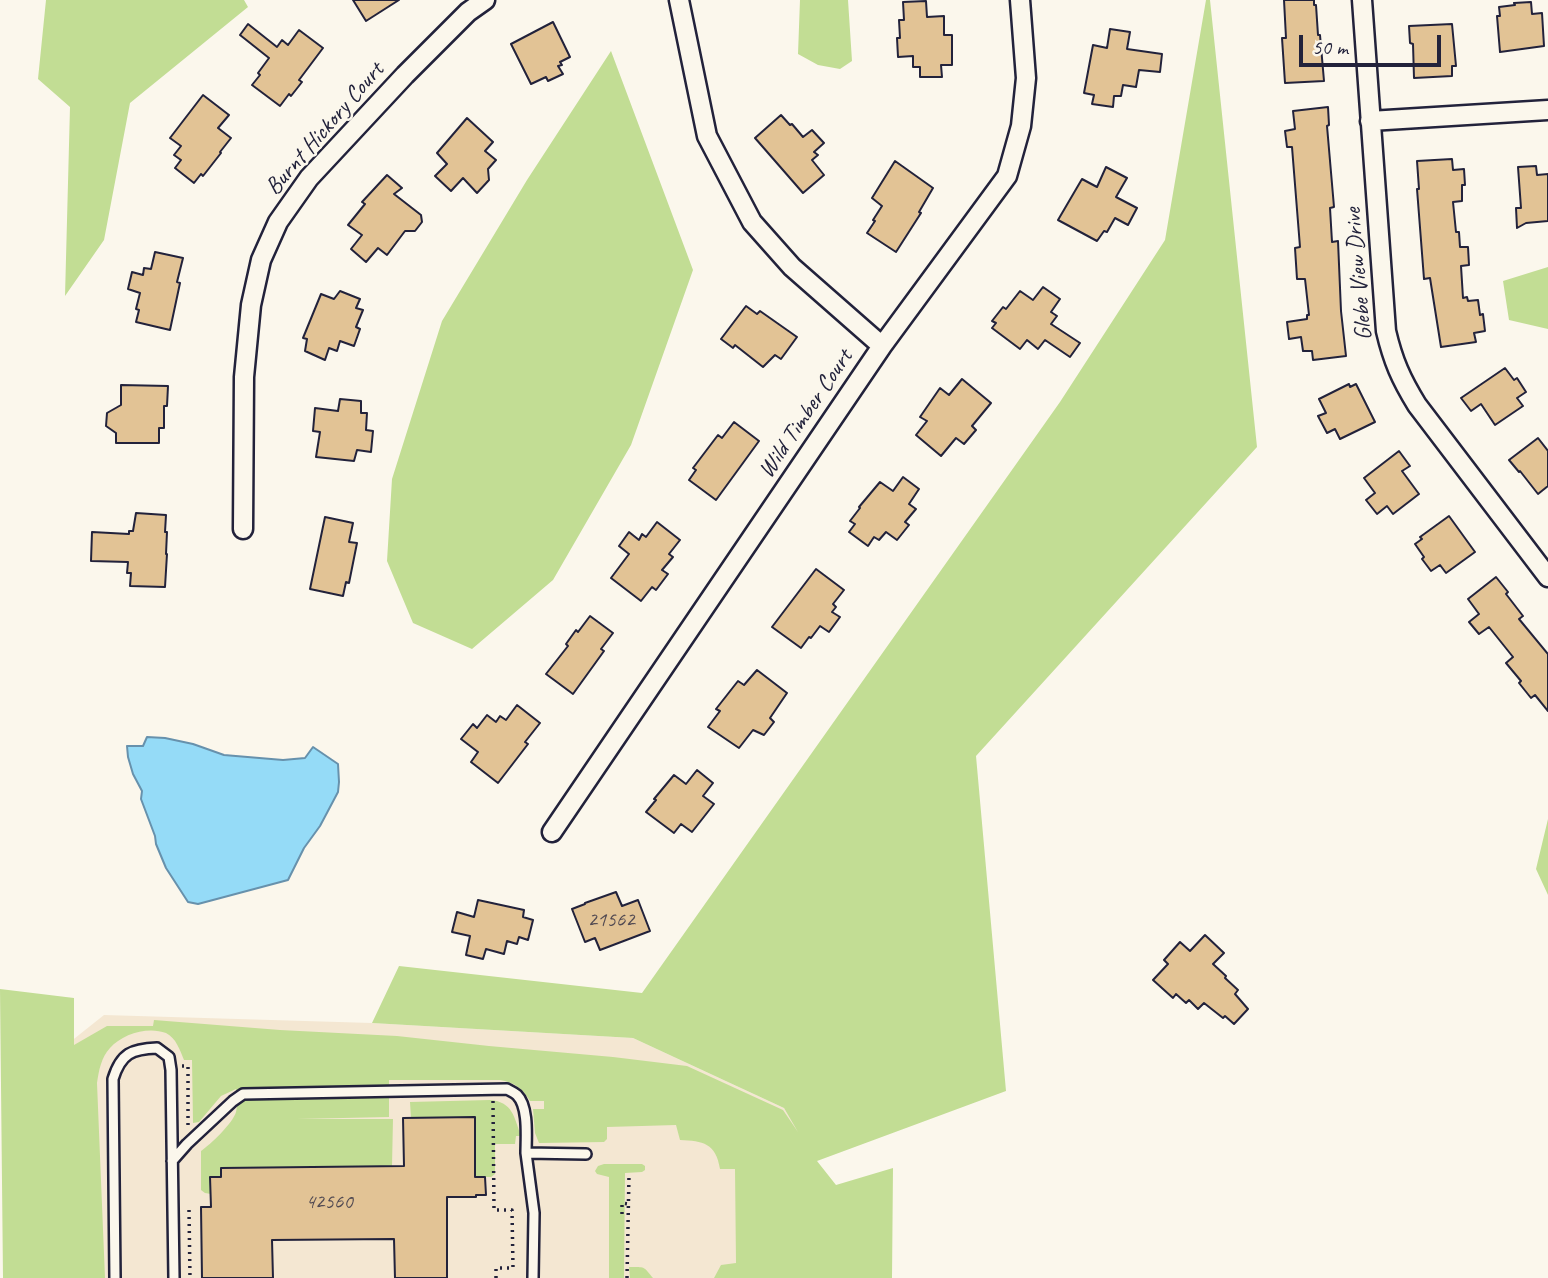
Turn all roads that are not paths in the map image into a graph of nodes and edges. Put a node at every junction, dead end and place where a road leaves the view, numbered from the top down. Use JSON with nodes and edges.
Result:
{"nodes":[{"id":1,"x":485,"y":0,"type":"edge"},
{"id":2,"x":679,"y":0,"type":"edge"},
{"id":3,"x":1020,"y":0,"type":"edge"},
{"id":4,"x":1362,"y":0,"type":"edge"},
{"id":5,"x":1548,"y":110,"type":"edge"},
{"id":6,"x":1370,"y":121,"type":"junction"},
{"id":7,"x":882,"y":346,"type":"junction"},
{"id":8,"x":243,"y":529,"type":"dead end"},
{"id":9,"x":1548,"y":577,"type":"edge"},
{"id":10,"x":552,"y":832,"type":"dead end"},
{"id":11,"x":526,"y":1153,"type":"junction"},
{"id":12,"x":586,"y":1154,"type":"dead end"},
{"id":13,"x":172,"y":1161,"type":"junction"},
{"id":14,"x":115,"y":1278,"type":"edge"},
{"id":15,"x":174,"y":1278,"type":"edge"},
{"id":16,"x":533,"y":1278,"type":"edge"}],
"edges":[{"from":1,"to":8,"type":"street","name":"Burnt Hickory Court"},
{"from":2,"to":7,"type":"street"},
{"from":3,"to":7,"type":"street","name":"Wild Timber Court"},
{"from":4,"to":6,"type":"street","name":"Glebe View Drive"},
{"from":5,"to":6,"type":"street"},
{"from":6,"to":9,"type":"street","name":"Glebe View Drive"},
{"from":7,"to":10,"type":"street","name":"Wild Timber Court"},
{"from":11,"to":12,"type":"lane"},
{"from":11,"to":13,"type":"lane"},
{"from":11,"to":16,"type":"lane"},
{"from":13,"to":14,"type":"lane"},
{"from":13,"to":15,"type":"lane"}]}
